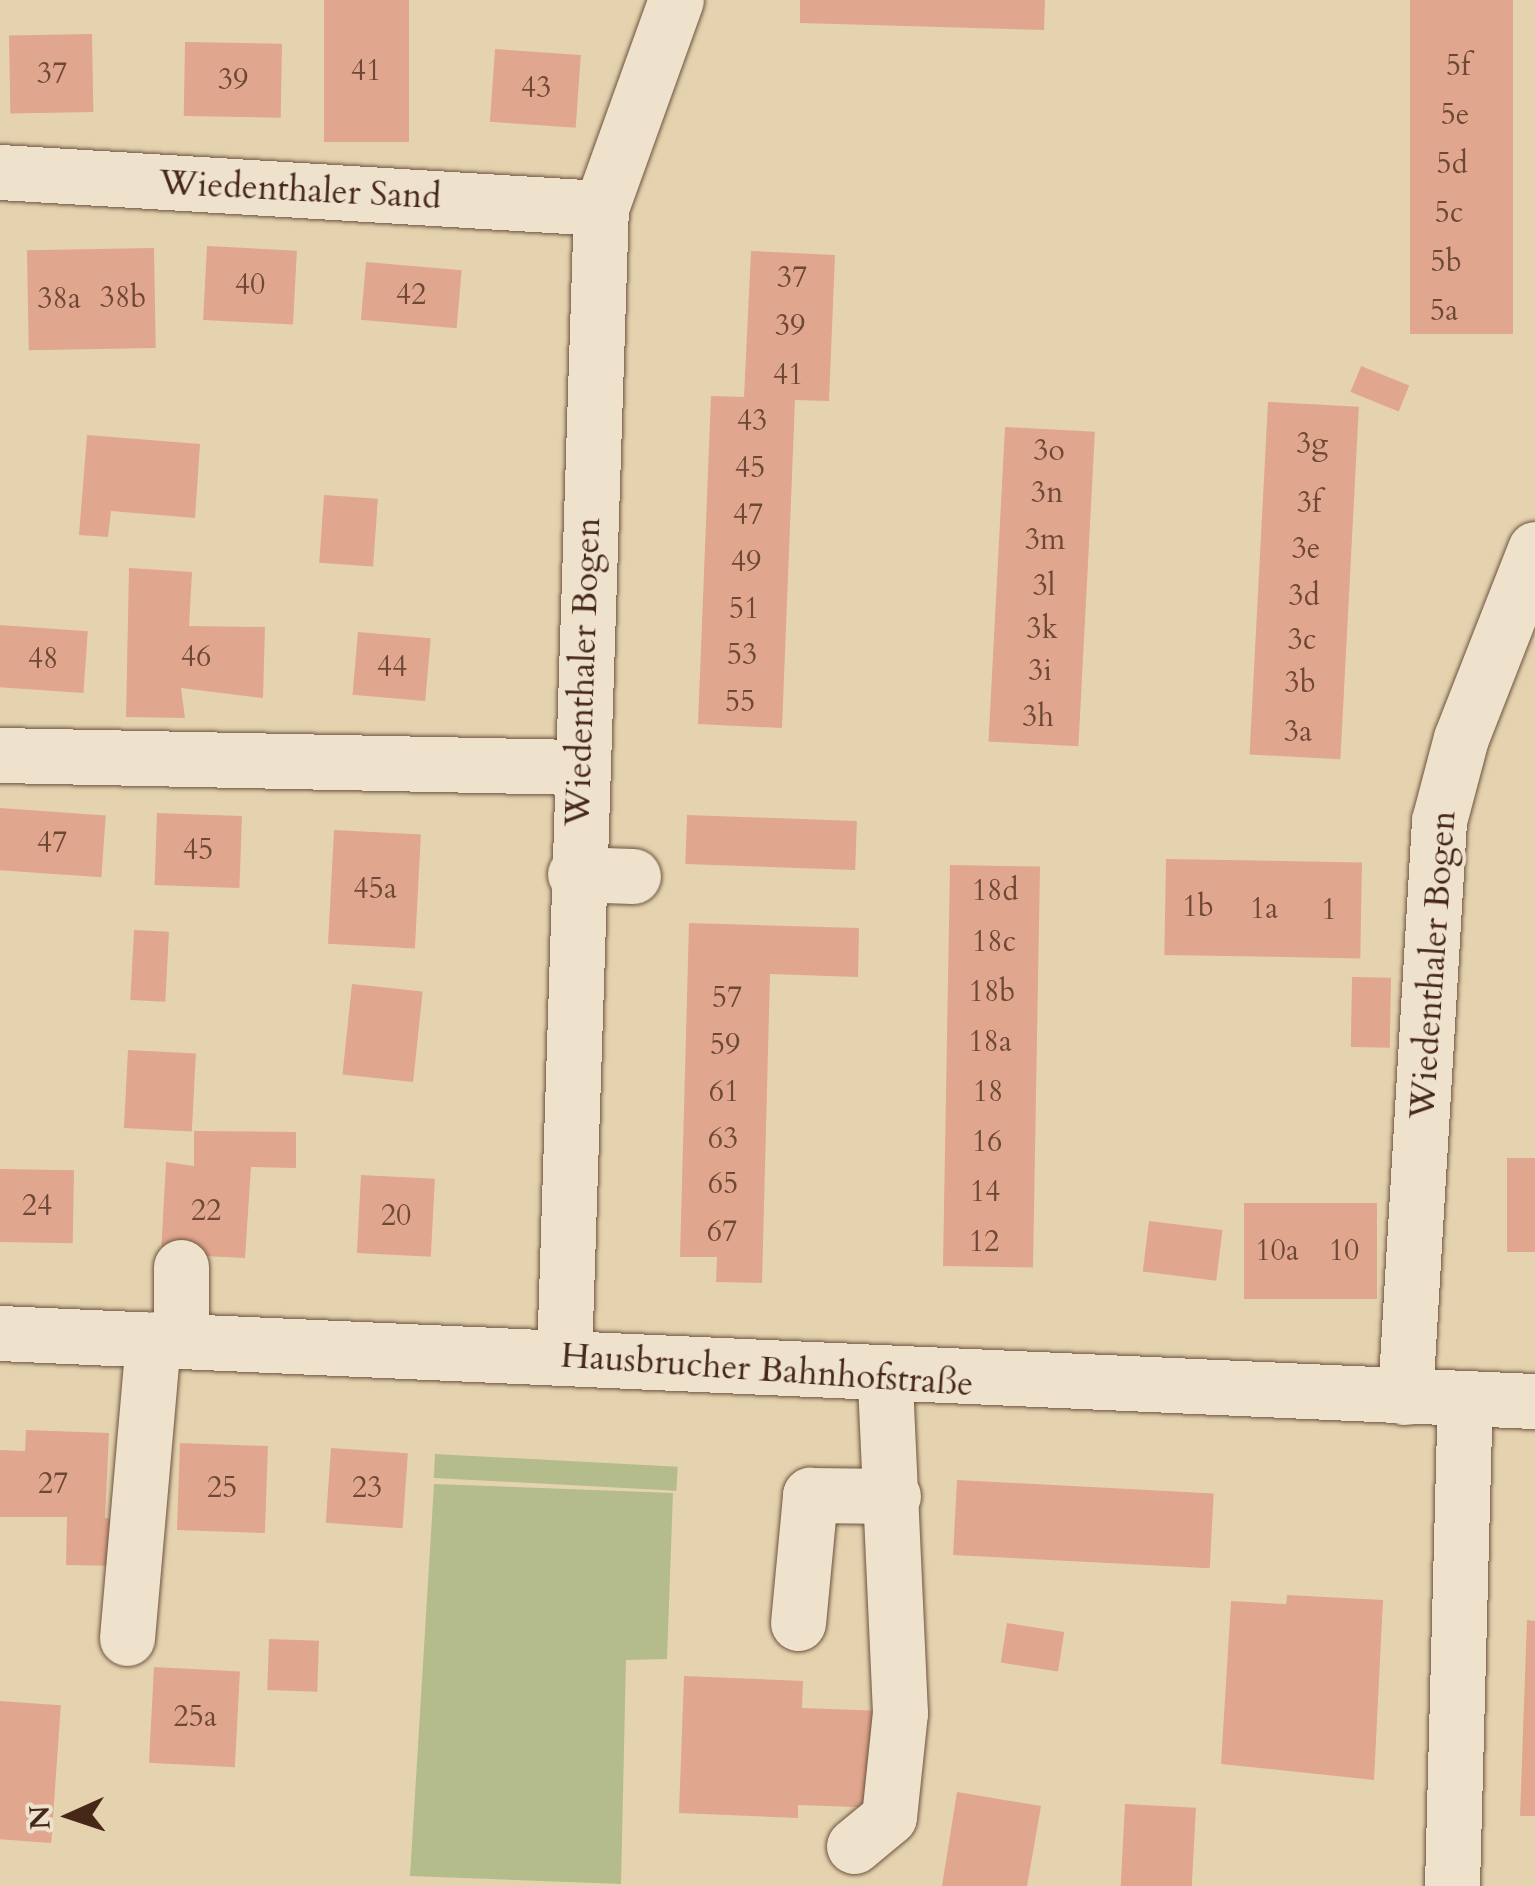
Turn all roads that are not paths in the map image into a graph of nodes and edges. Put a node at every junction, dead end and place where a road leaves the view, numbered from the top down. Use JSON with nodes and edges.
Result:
{"nodes":[{"id":1,"x":676,"y":0,"type":"edge"},
{"id":2,"x":0,"y":172,"type":"edge"},
{"id":3,"x":601,"y":208,"type":"junction"},
{"id":4,"x":1535,"y":548,"type":"edge"},
{"id":5,"x":0,"y":755,"type":"edge"},
{"id":6,"x":578,"y":767,"type":"junction"},
{"id":7,"x":575,"y":874,"type":"junction"},
{"id":8,"x":633,"y":876,"type":"dead end"},
{"id":9,"x":181,"y":1266,"type":"dead end"},
{"id":10,"x":0,"y":1333,"type":"edge"},
{"id":11,"x":167,"y":1340,"type":"junction"},
{"id":12,"x":564,"y":1357,"type":"junction"},
{"id":13,"x":886,"y":1379,"type":"junction"},
{"id":14,"x":1404,"y":1397,"type":"junction"},
{"id":15,"x":1465,"y":1399,"type":"junction"},
{"id":16,"x":1535,"y":1402,"type":"edge"},
{"id":17,"x":892,"y":1496,"type":"junction"},
{"id":18,"x":798,"y":1623,"type":"dead end"},
{"id":19,"x":127,"y":1638,"type":"dead end"},
{"id":20,"x":854,"y":1846,"type":"dead end"},
{"id":21,"x":1452,"y":1886,"type":"edge"}],
"edges":[{"from":1,"to":3,"type":"street","name":"Wiedenthaler Bogen"},
{"from":2,"to":3,"type":"street","name":"Wiedenthaler Sand"},
{"from":3,"to":6,"type":"street","name":"Wiedenthaler Bogen"},
{"from":4,"to":14,"type":"street","name":"Wiedenthaler Bogen"},
{"from":5,"to":6,"type":"street"},
{"from":6,"to":7,"type":"street","name":"Wiedenthaler Bogen"},
{"from":7,"to":8,"type":"street"},
{"from":7,"to":12,"type":"street","name":"Wiedenthaler Bogen"},
{"from":9,"to":11,"type":"street"},
{"from":10,"to":11,"type":"street","name":"Hausbrucher Bahnhofstraße"},
{"from":11,"to":12,"type":"street","name":"Hausbrucher Bahnhofstraße"},
{"from":11,"to":19,"type":"street"},
{"from":12,"to":13,"type":"street","name":"Hausbrucher Bahnhofstraße"},
{"from":13,"to":14,"type":"street","name":"Hausbrucher Bahnhofstraße"},
{"from":13,"to":17,"type":"street"},
{"from":14,"to":15,"type":"street","name":"Hausbrucher Bahnhofstraße"},
{"from":15,"to":16,"type":"street","name":"Hausbrucher Bahnhofstraße"},
{"from":15,"to":21,"type":"street"},
{"from":17,"to":18,"type":"street"},
{"from":17,"to":20,"type":"street"}]}
